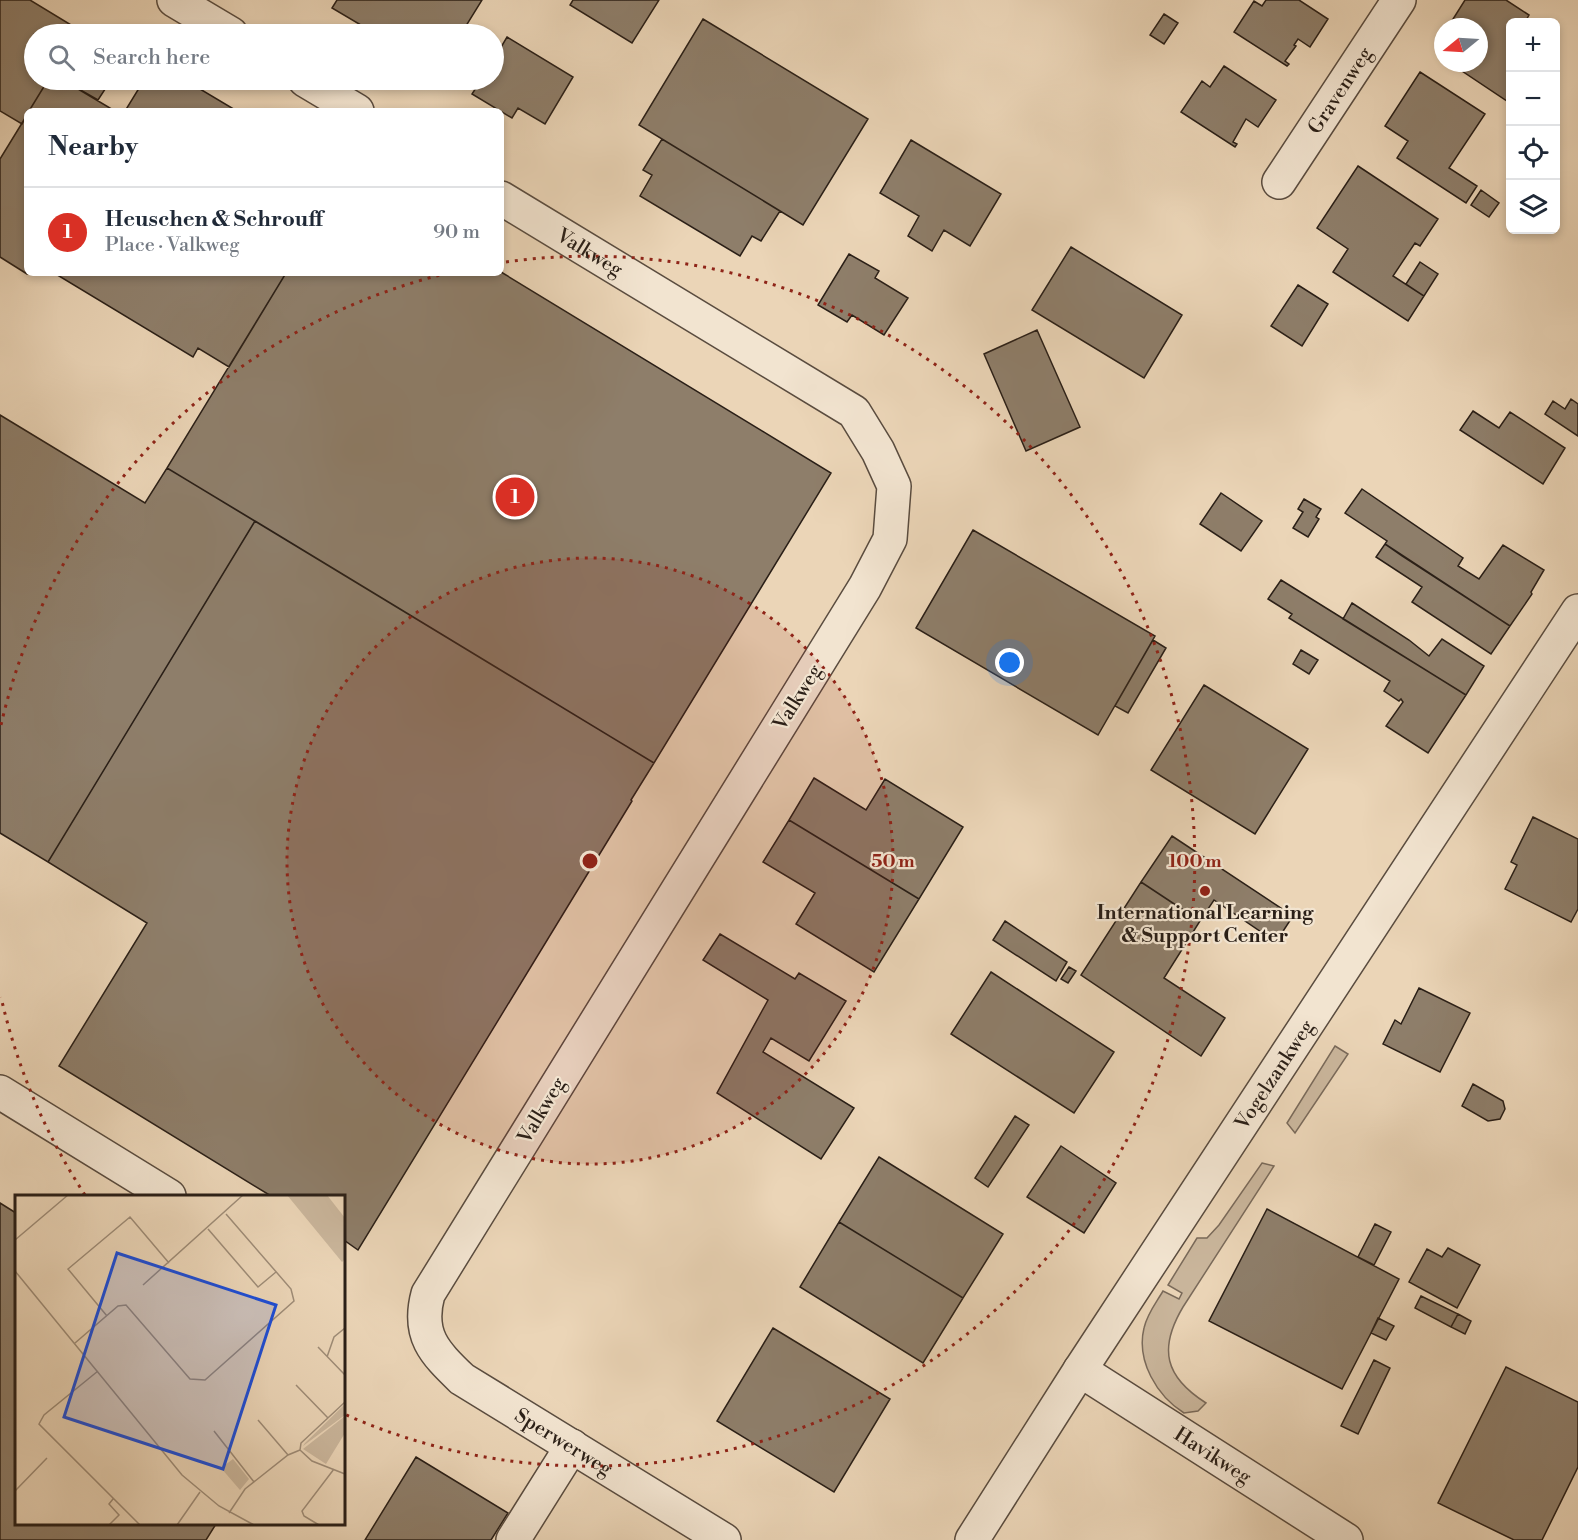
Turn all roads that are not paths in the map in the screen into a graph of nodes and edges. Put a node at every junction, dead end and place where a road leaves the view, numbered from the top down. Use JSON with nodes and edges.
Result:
{"nodes":[{"id":1,"x":174,"y":0,"type":"edge"},
{"id":2,"x":1399,"y":0,"type":"edge"},
{"id":3,"x":214,"y":24,"type":"edge"},
{"id":4,"x":322,"y":90,"type":"edge"},
{"id":5,"x":352,"y":108,"type":"edge"},
{"id":6,"x":1279,"y":182,"type":"dead end"},
{"id":7,"x":504,"y":200,"type":"edge"},
{"id":8,"x":1578,"y":611,"type":"edge"},
{"id":9,"x":0,"y":1092,"type":"edge"},
{"id":10,"x":166,"y":1195,"type":"edge"},
{"id":11,"x":425,"y":1325,"type":"joint"},
{"id":12,"x":1080,"y":1370,"type":"junction"},
{"id":13,"x":572,"y":1446,"type":"junction"},
{"id":14,"x":513,"y":1540,"type":"edge"},
{"id":15,"x":724,"y":1540,"type":"edge"},
{"id":16,"x":972,"y":1540,"type":"edge"},
{"id":17,"x":1346,"y":1540,"type":"edge"}],
"edges":[{"from":1,"to":3,"type":"street"},
{"from":2,"to":6,"type":"street","name":"Gravenweg"},
{"from":4,"to":5,"type":"street"},
{"from":7,"to":11,"type":"street","name":"Valkweg"},
{"from":8,"to":12,"type":"street","name":"Vogelzankweg"},
{"from":9,"to":10,"type":"street"},
{"from":11,"to":13,"type":"street","name":"Sperwerweg"},
{"from":12,"to":16,"type":"street","name":"Vogelzankweg"},
{"from":12,"to":17,"type":"street","name":"Havikweg"},
{"from":13,"to":14,"type":"street"},
{"from":13,"to":15,"type":"street","name":"Sperwerweg"}]}
